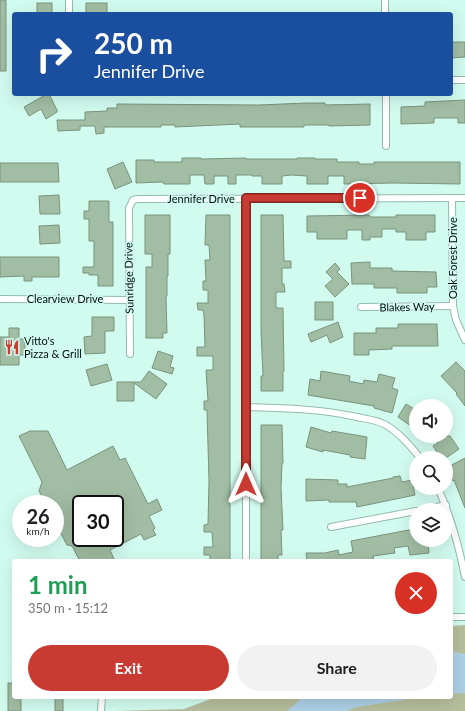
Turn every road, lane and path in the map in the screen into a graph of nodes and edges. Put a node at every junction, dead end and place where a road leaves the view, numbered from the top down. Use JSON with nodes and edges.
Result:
{"nodes":[{"id":1,"x":69,"y":0,"type":"edge"},
{"id":2,"x":385,"y":0,"type":"edge"},
{"id":3,"x":69,"y":12,"type":"edge"},
{"id":4,"x":385,"y":12,"type":"edge"},
{"id":5,"x":453,"y":80,"type":"edge"},
{"id":6,"x":465,"y":80,"type":"edge"},
{"id":7,"x":386,"y":96,"type":"edge"},
{"id":8,"x":386,"y":146,"type":"dead end"},
{"id":9,"x":246,"y":198,"type":"junction"},
{"id":10,"x":452,"y":198,"type":"junction"},
{"id":11,"x":465,"y":198,"type":"edge"},
{"id":12,"x":131,"y":203,"type":"joint"},
{"id":13,"x":0,"y":299,"type":"edge"},
{"id":14,"x":129,"y":300,"type":"junction"},
{"id":15,"x":453,"y":306,"type":"junction"},
{"id":16,"x":361,"y":307,"type":"dead end"},
{"id":17,"x":465,"y":340,"type":"edge"},
{"id":18,"x":130,"y":354,"type":"dead end"},
{"id":19,"x":247,"y":407,"type":"junction"},
{"id":20,"x":414,"y":451,"type":"edge"},
{"id":21,"x":409,"y":512,"type":"edge"},
{"id":22,"x":453,"y":525,"type":"edge"},
{"id":23,"x":331,"y":528,"type":"dead end"},
{"id":24,"x":246,"y":559,"type":"edge"},
{"id":25,"x":465,"y":577,"type":"edge"},
{"id":26,"x":453,"y":617,"type":"edge"},
{"id":27,"x":465,"y":617,"type":"edge"},
{"id":28,"x":102,"y":699,"type":"edge"},
{"id":29,"x":102,"y":711,"type":"edge"}],
"edges":[{"from":1,"to":3,"type":"street"},
{"from":2,"to":4,"type":"street"},
{"from":5,"to":6,"type":"street"},
{"from":7,"to":8,"type":"street"},
{"from":9,"to":10,"type":"street","name":"Jennifer Drive"},
{"from":9,"to":12,"type":"street","name":"Jennifer Drive"},
{"from":9,"to":19,"type":"street"},
{"from":10,"to":11,"type":"street","name":"Jennifer Drive"},
{"from":10,"to":15,"type":"street","name":"Oak Forest Drive"},
{"from":12,"to":14,"type":"street","name":"Sunridge Drive"},
{"from":13,"to":14,"type":"street","name":"Clearview Drive"},
{"from":14,"to":18,"type":"street","name":"Sunridge Drive"},
{"from":15,"to":16,"type":"street","name":"Blakes Way"},
{"from":15,"to":17,"type":"street","name":"Oak Forest Drive"},
{"from":19,"to":20,"type":"street"},
{"from":19,"to":24,"type":"street"},
{"from":21,"to":23,"type":"street"},
{"from":22,"to":25,"type":"street"},
{"from":26,"to":27,"type":"street"},
{"from":28,"to":29,"type":"street"}]}
